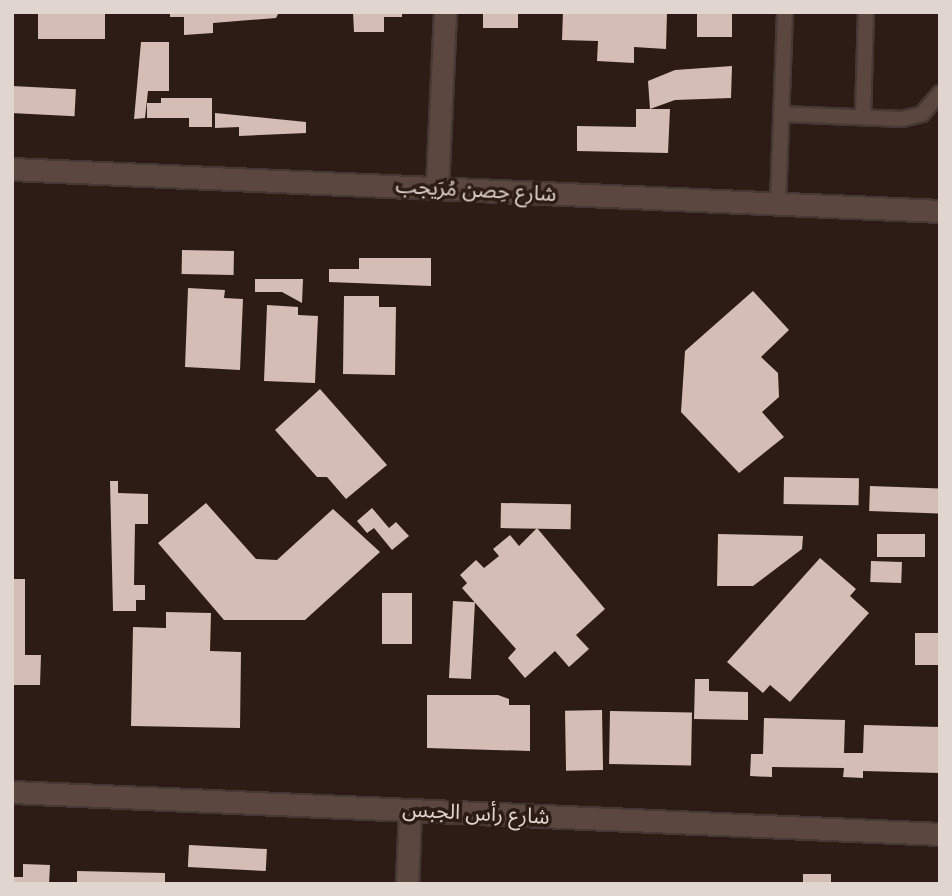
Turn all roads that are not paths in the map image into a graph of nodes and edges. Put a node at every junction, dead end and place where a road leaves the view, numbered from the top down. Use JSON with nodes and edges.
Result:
{"nodes":[{"id":1,"x":445,"y":12,"type":"edge"},
{"id":2,"x":785,"y":12,"type":"edge"},
{"id":3,"x":866,"y":12,"type":"edge"},
{"id":4,"x":940,"y":93,"type":"edge"},
{"id":5,"x":781,"y":114,"type":"junction"},
{"id":6,"x":863,"y":117,"type":"junction"},
{"id":7,"x":12,"y":169,"type":"edge"},
{"id":8,"x":437,"y":188,"type":"junction"},
{"id":9,"x":778,"y":203,"type":"junction"},
{"id":10,"x":940,"y":211,"type":"edge"},
{"id":11,"x":12,"y":792,"type":"edge"},
{"id":12,"x":410,"y":810,"type":"junction"},
{"id":13,"x":940,"y":834,"type":"edge"},
{"id":14,"x":407,"y":884,"type":"edge"}],
"edges":[{"from":1,"to":8,"type":"street"},
{"from":2,"to":5,"type":"lane"},
{"from":3,"to":6,"type":"lane"},
{"from":4,"to":6,"type":"lane"},
{"from":5,"to":6,"type":"lane"},
{"from":5,"to":9,"type":"lane"},
{"from":7,"to":8,"type":"street","name":"شارع حِصن مُرَيجب"},
{"from":8,"to":9,"type":"street","name":"شارع حِصن مُرَيجب"},
{"from":9,"to":10,"type":"street","name":"شارع حِصن مُرَيجب"},
{"from":11,"to":12,"type":"street","name":"شارع رأس الجبس"},
{"from":12,"to":13,"type":"street","name":"شارع رأس الجبس"},
{"from":12,"to":14,"type":"street"}]}
